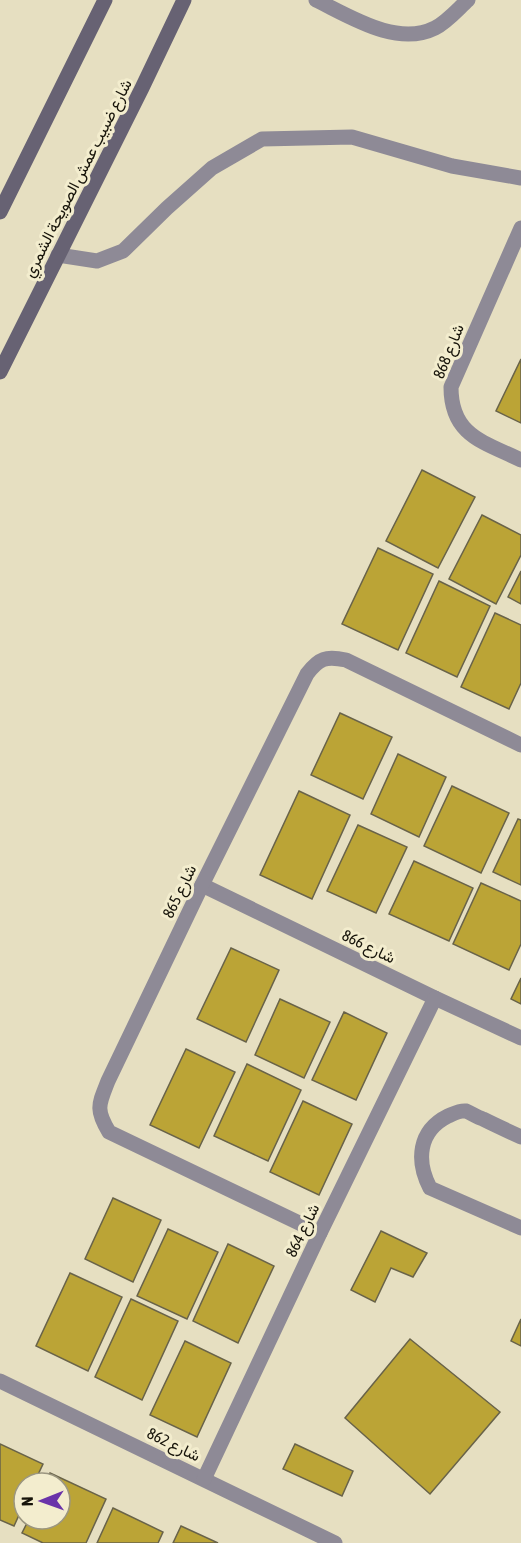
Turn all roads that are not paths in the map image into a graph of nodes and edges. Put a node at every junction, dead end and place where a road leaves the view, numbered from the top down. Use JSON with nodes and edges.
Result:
{"nodes":[{"id":1,"x":105,"y":0,"type":"edge"},
{"id":2,"x":184,"y":0,"type":"edge"},
{"id":3,"x":316,"y":0,"type":"edge"},
{"id":4,"x":468,"y":0,"type":"edge"},
{"id":5,"x":333,"y":4,"type":"edge"},
{"id":6,"x":521,"y":178,"type":"edge"},
{"id":7,"x":4,"y":195,"type":"edge"},
{"id":8,"x":0,"y":212,"type":"edge"},
{"id":9,"x":521,"y":228,"type":"edge"},
{"id":10,"x":58,"y":255,"type":"junction"},
{"id":11,"x":0,"y":372,"type":"edge"},
{"id":12,"x":521,"y":460,"type":"edge"},
{"id":13,"x":521,"y":745,"type":"edge"},
{"id":14,"x":202,"y":885,"type":"junction"},
{"id":15,"x":435,"y":998,"type":"junction"},
{"id":16,"x":521,"y":1038,"type":"edge"},
{"id":17,"x":521,"y":1137,"type":"edge"},
{"id":18,"x":521,"y":1228,"type":"edge"},
{"id":19,"x":320,"y":1233,"type":"junction"},
{"id":20,"x":0,"y":1381,"type":"edge"},
{"id":21,"x":204,"y":1479,"type":"junction"},
{"id":22,"x":333,"y":1543,"type":"edge"}],
"edges":[{"from":1,"to":7,"type":"street"},
{"from":2,"to":10,"type":"street","name":"شارع ضبيب عمش الصويحة الشمري"},
{"from":3,"to":5,"type":"street"},
{"from":4,"to":5,"type":"street"},
{"from":6,"to":10,"type":"street"},
{"from":7,"to":8,"type":"street"},
{"from":9,"to":12,"type":"street","name":"شارع 868"},
{"from":10,"to":11,"type":"street","name":"شارع ضبيب عمش الصويحة الشمري"},
{"from":13,"to":14,"type":"street","name":"شارع 865"},
{"from":14,"to":15,"type":"street","name":"شارع 866"},
{"from":14,"to":19,"type":"street","name":"شارع 865"},
{"from":15,"to":16,"type":"street","name":"شارع 866"},
{"from":15,"to":19,"type":"street","name":"شارع 864"},
{"from":17,"to":18,"type":"street"},
{"from":19,"to":21,"type":"street","name":"شارع 864"},
{"from":20,"to":21,"type":"street","name":"شارع 862"},
{"from":21,"to":22,"type":"street","name":"شارع 862"}]}
